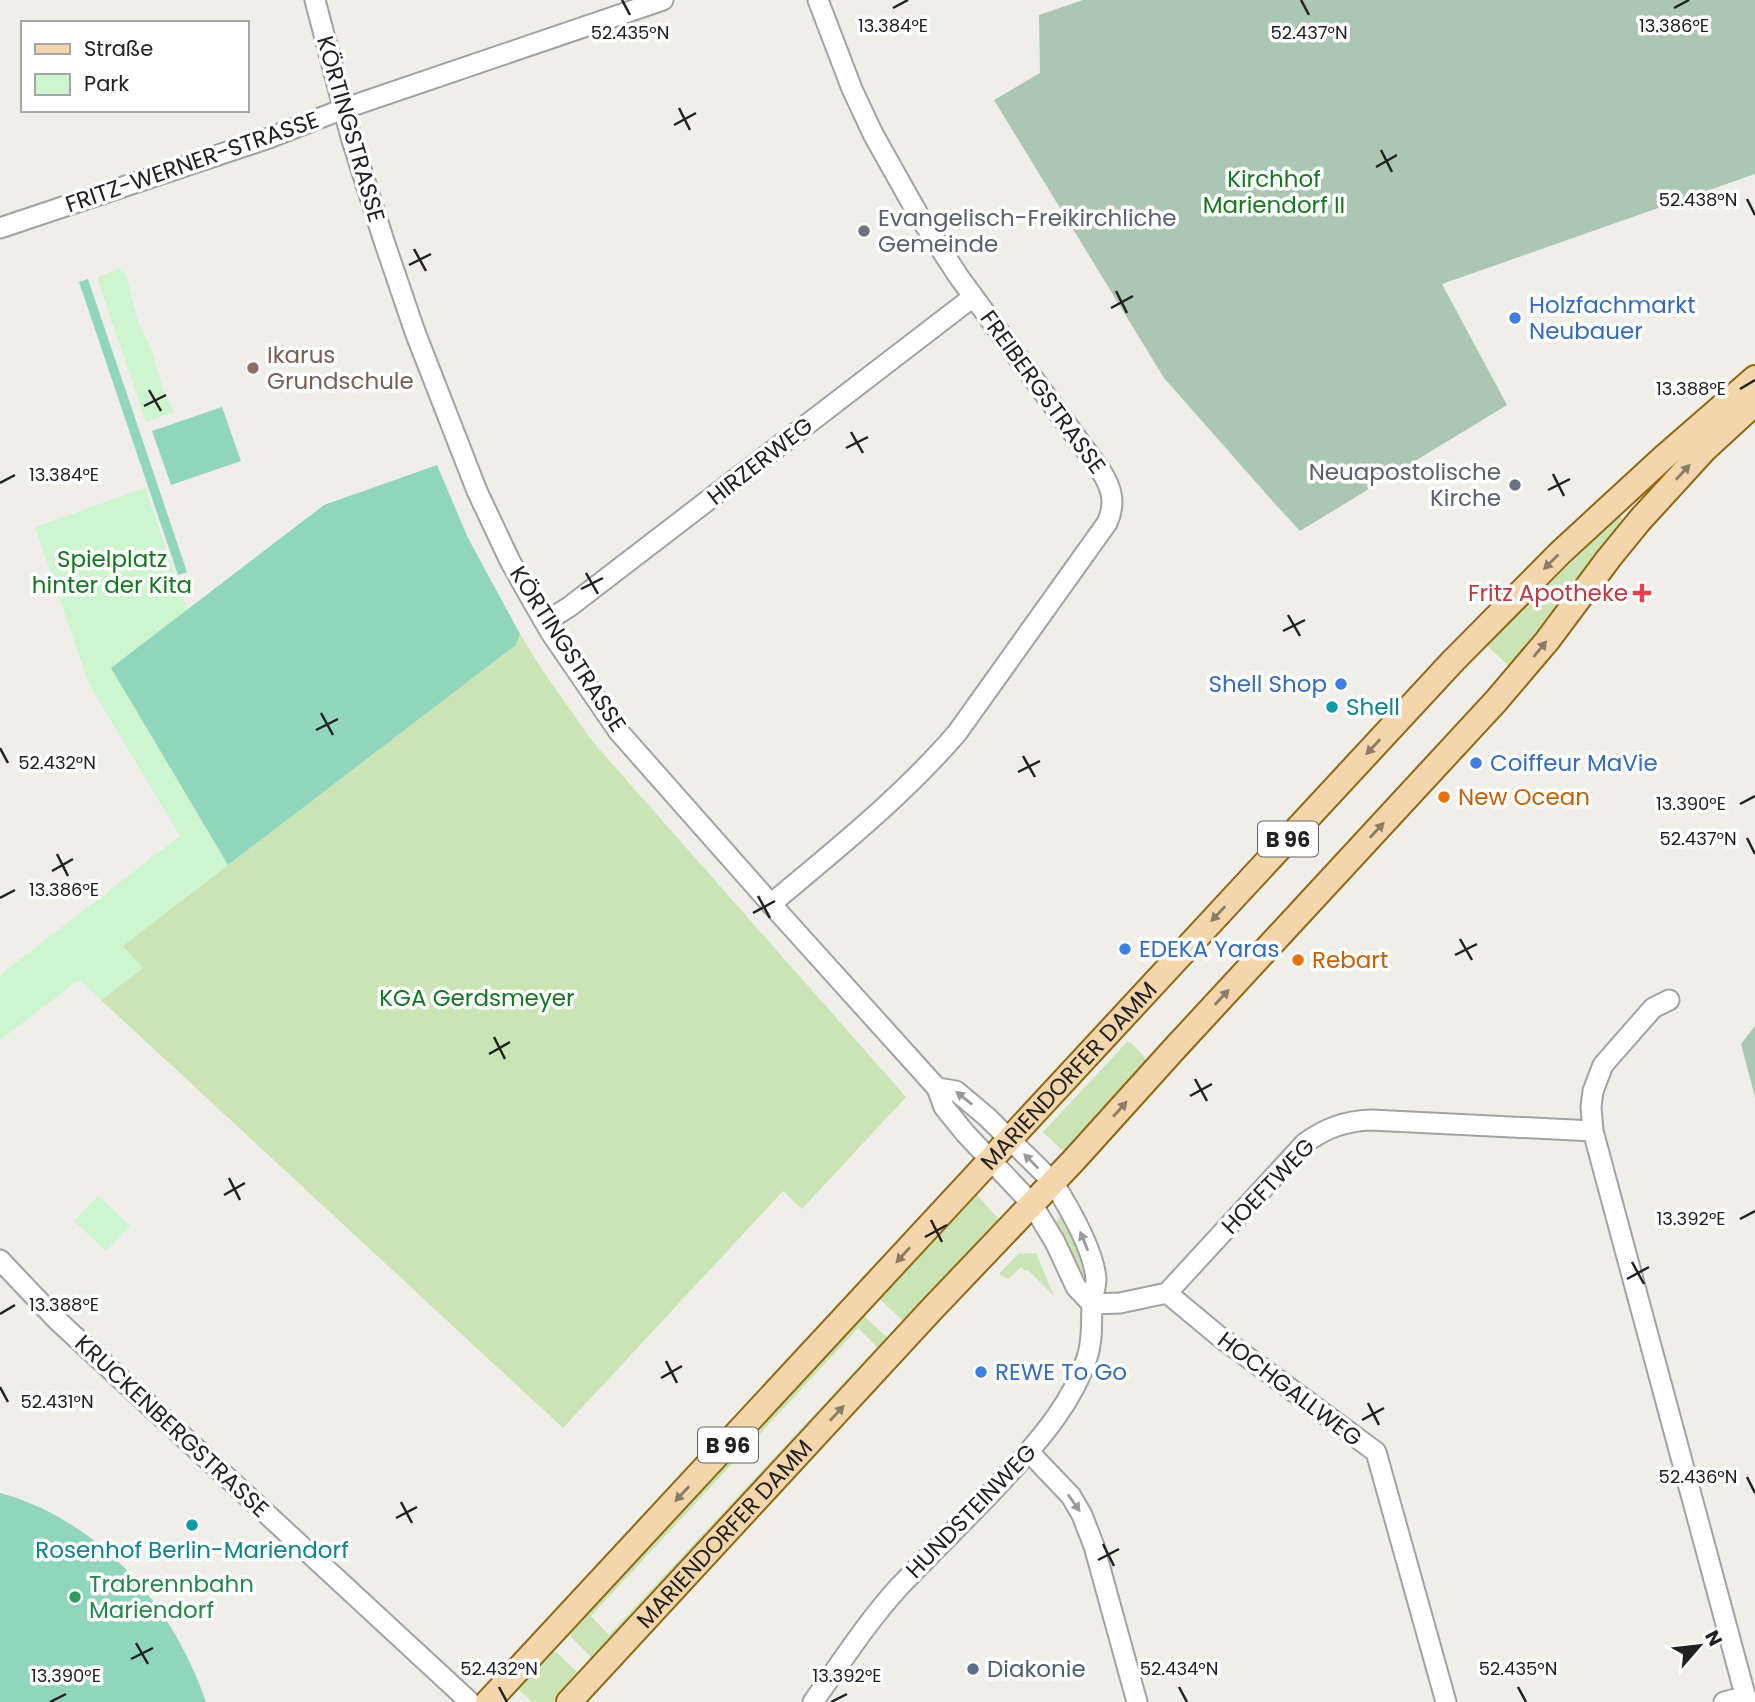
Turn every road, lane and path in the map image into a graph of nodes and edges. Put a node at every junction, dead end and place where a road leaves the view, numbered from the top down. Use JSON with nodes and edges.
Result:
{"nodes":[{"id":1,"x":315,"y":0,"type":"edge"},
{"id":2,"x":663,"y":0,"type":"edge"},
{"id":3,"x":818,"y":0,"type":"edge"},
{"id":4,"x":343,"y":108,"type":"junction"},
{"id":5,"x":0,"y":228,"type":"edge"},
{"id":6,"x":973,"y":297,"type":"junction"},
{"id":7,"x":1755,"y":378,"type":"edge"},
{"id":8,"x":1755,"y":403,"type":"edge"},
{"id":9,"x":545,"y":622,"type":"junction"},
{"id":10,"x":771,"y":904,"type":"junction"},
{"id":11,"x":1669,"y":1000,"type":"dead end"},
{"id":12,"x":937,"y":1088,"type":"junction"},
{"id":13,"x":1593,"y":1130,"type":"junction"},
{"id":14,"x":1010,"y":1139,"type":"junction"},
{"id":15,"x":990,"y":1159,"type":"junction"},
{"id":16,"x":1052,"y":1182,"type":"junction"},
{"id":17,"x":1032,"y":1204,"type":"junction"},
{"id":18,"x":0,"y":1260,"type":"edge"},
{"id":19,"x":1167,"y":1293,"type":"junction"},
{"id":20,"x":1092,"y":1304,"type":"junction"},
{"id":21,"x":1028,"y":1452,"type":"junction"},
{"id":22,"x":1746,"y":1699,"type":"edge"},
{"id":23,"x":470,"y":1702,"type":"edge"},
{"id":24,"x":488,"y":1702,"type":"edge"},
{"id":25,"x":569,"y":1702,"type":"edge"},
{"id":26,"x":814,"y":1702,"type":"edge"},
{"id":27,"x":1137,"y":1702,"type":"edge"},
{"id":28,"x":1446,"y":1702,"type":"edge"},
{"id":29,"x":1724,"y":1702,"type":"edge"}],
"edges":[{"from":1,"to":4,"type":"street","name":"KÖRTINGSTRASSE"},
{"from":2,"to":4,"type":"street","name":"FRITZ-WERNER-STRASSE"},
{"from":3,"to":6,"type":"street","name":"FREIBERGSTRASSE"},
{"from":4,"to":5,"type":"street","name":"FRITZ-WERNER-STRASSE"},
{"from":4,"to":9,"type":"street","name":"KÖRTINGSTRASSE"},
{"from":6,"to":9,"type":"street","name":"HIRZERWEG"},
{"from":6,"to":10,"type":"street","name":"FREIBERGSTRASSE"},
{"from":7,"to":14,"type":"main road","name":"MARIENDORFER DAMM","number":"B 96","one_way":true},
{"from":16,"to":8,"type":"main road","name":"MARIENDORFER DAMM","number":"B 96","one_way":true},
{"from":9,"to":10,"type":"street","name":"KÖRTINGSTRASSE"},
{"from":10,"to":12,"type":"street","name":"KÖRTINGSTRASSE"},
{"from":11,"to":13,"type":"street"},
{"from":14,"to":12,"type":"street","name":"KÖRTINGSTRASSE","one_way":true},
{"from":12,"to":15,"type":"street","name":"KÖRTINGSTRASSE"},
{"from":13,"to":19,"type":"street","name":"HOEFTWEG"},
{"from":13,"to":22,"type":"street"},
{"from":14,"to":15,"type":"main road","name":"MARIENDORFER DAMM","number":"B 96"},
{"from":16,"to":14,"type":"street","name":"KÖRTINGSTRASSE","one_way":true},
{"from":15,"to":17,"type":"street"},
{"from":15,"to":24,"type":"main road","name":"MARIENDORFER DAMM","number":"B 96","one_way":true},
{"from":16,"to":17,"type":"main road","name":"MARIENDORFER DAMM","number":"B 96"},
{"from":20,"to":16,"type":"street","name":"HUNDSTEINWEG","one_way":true},
{"from":17,"to":20,"type":"street"},
{"from":25,"to":17,"type":"main road","name":"MARIENDORFER DAMM","number":"B 96","one_way":true},
{"from":18,"to":23,"type":"street","name":"KRUCKENBERGSTRASSE"},
{"from":19,"to":20,"type":"street"},
{"from":19,"to":28,"type":"street","name":"HOCHGALLWEG"},
{"from":20,"to":21,"type":"street","name":"HUNDSTEINWEG"},
{"from":21,"to":26,"type":"street","name":"HUNDSTEINWEG"},
{"from":21,"to":27,"type":"street","one_way":true},
{"from":22,"to":29,"type":"street"}]}
